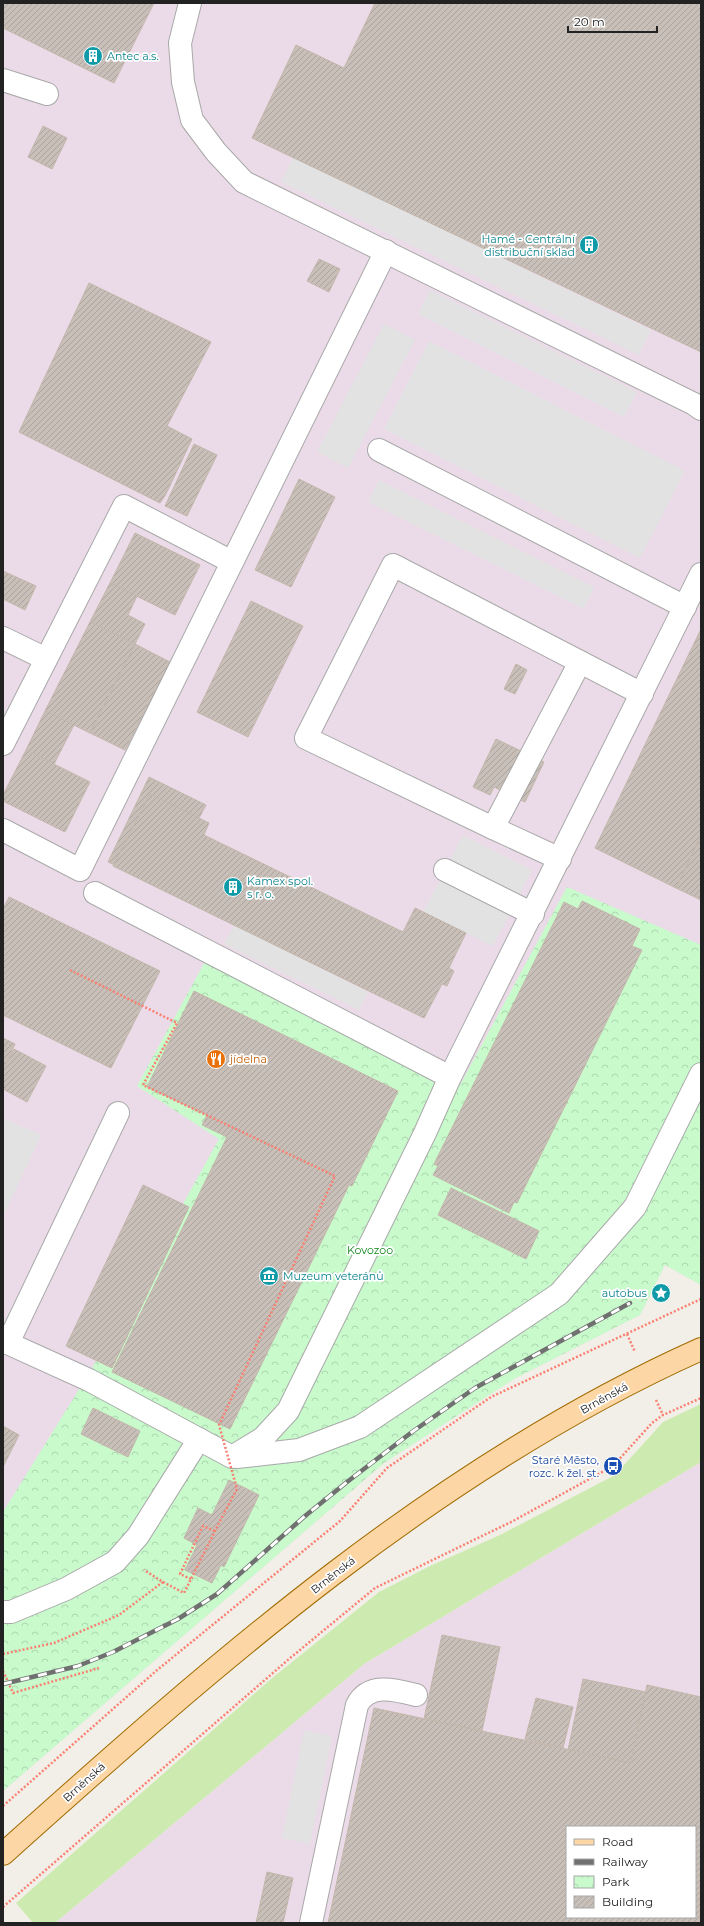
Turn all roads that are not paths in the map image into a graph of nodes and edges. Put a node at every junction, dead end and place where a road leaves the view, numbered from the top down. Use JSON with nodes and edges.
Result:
{"nodes":[{"id":1,"x":190,"y":3,"type":"edge"},
{"id":2,"x":3,"y":80,"type":"edge"},
{"id":3,"x":47,"y":94,"type":"dead end"},
{"id":4,"x":386,"y":251,"type":"junction"},
{"id":5,"x":699,"y":401,"type":"edge"},
{"id":6,"x":379,"y":450,"type":"dead end"},
{"id":7,"x":232,"y":562,"type":"junction"},
{"id":8,"x":701,"y":574,"type":"edge"},
{"id":9,"x":685,"y":607,"type":"junction"},
{"id":10,"x":3,"y":638,"type":"edge"},
{"id":11,"x":46,"y":659,"type":"junction"},
{"id":12,"x":580,"y":662,"type":"junction"},
{"id":13,"x":642,"y":694,"type":"junction"},
{"id":14,"x":3,"y":744,"type":"edge"},
{"id":15,"x":493,"y":828,"type":"junction"},
{"id":16,"x":3,"y":830,"type":"edge"},
{"id":17,"x":560,"y":859,"type":"junction"},
{"id":18,"x":445,"y":870,"type":"dead end"},
{"id":19,"x":95,"y":893,"type":"dead end"},
{"id":20,"x":533,"y":914,"type":"junction"},
{"id":21,"x":701,"y":1074,"type":"edge"},
{"id":22,"x":450,"y":1077,"type":"junction"},
{"id":23,"x":118,"y":1113,"type":"dead end"},
{"id":24,"x":5,"y":1342,"type":"edge"},
{"id":25,"x":701,"y":1349,"type":"edge"},
{"id":26,"x":199,"y":1439,"type":"junction"},
{"id":27,"x":232,"y":1457,"type":"junction"},
{"id":28,"x":3,"y":1612,"type":"edge"},
{"id":29,"x":416,"y":1695,"type":"dead end"},
{"id":30,"x":3,"y":1854,"type":"edge"},
{"id":31,"x":311,"y":1923,"type":"edge"}],
"edges":[{"from":1,"to":4,"type":"lane"},
{"from":2,"to":3,"type":"lane"},
{"from":4,"to":5,"type":"lane"},
{"from":4,"to":7,"type":"lane"},
{"from":6,"to":9,"type":"lane"},
{"from":7,"to":11,"type":"lane"},
{"from":7,"to":16,"type":"lane"},
{"from":8,"to":9,"type":"lane"},
{"from":9,"to":13,"type":"lane"},
{"from":10,"to":11,"type":"lane"},
{"from":11,"to":14,"type":"lane"},
{"from":12,"to":13,"type":"lane"},
{"from":12,"to":15,"type":"lane"},
{"from":12,"to":15,"type":"lane"},
{"from":13,"to":17,"type":"lane"},
{"from":15,"to":17,"type":"lane"},
{"from":17,"to":20,"type":"lane"},
{"from":18,"to":20,"type":"lane"},
{"from":19,"to":22,"type":"lane"},
{"from":20,"to":22,"type":"lane"},
{"from":21,"to":27,"type":"lane"},
{"from":22,"to":27,"type":"lane"},
{"from":23,"to":24,"type":"lane"},
{"from":24,"to":26,"type":"lane"},
{"from":25,"to":30,"type":"main road","name":"Brněnská"},
{"from":26,"to":27,"type":"lane"},
{"from":26,"to":28,"type":"lane"},
{"from":29,"to":31,"type":"lane"}]}
